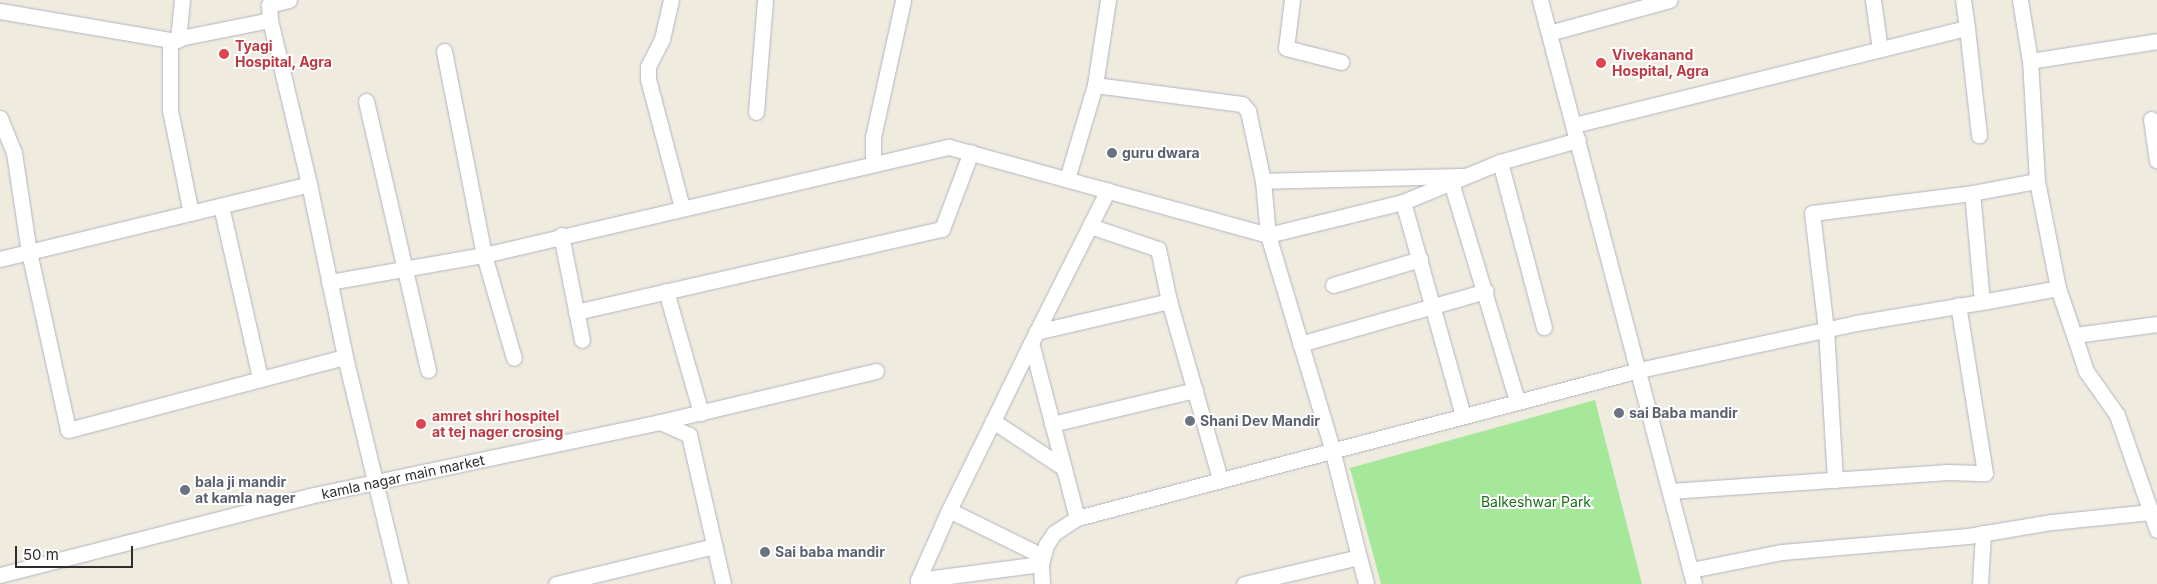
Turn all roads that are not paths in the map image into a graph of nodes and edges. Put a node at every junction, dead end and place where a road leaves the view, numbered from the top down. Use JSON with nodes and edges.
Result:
{"nodes":[{"id":1,"x":182,"y":0,"type":"edge"},
{"id":2,"x":289,"y":0,"type":"edge"},
{"id":3,"x":671,"y":0,"type":"edge"},
{"id":4,"x":765,"y":0,"type":"edge"},
{"id":5,"x":903,"y":0,"type":"edge"},
{"id":6,"x":1108,"y":0,"type":"edge"},
{"id":7,"x":1292,"y":0,"type":"edge"},
{"id":8,"x":1540,"y":0,"type":"edge"},
{"id":9,"x":1670,"y":0,"type":"edge"},
{"id":10,"x":1873,"y":0,"type":"edge"},
{"id":11,"x":1963,"y":0,"type":"edge"},
{"id":12,"x":2020,"y":0,"type":"edge"},
{"id":13,"x":269,"y":9,"type":"edge"},
{"id":14,"x":0,"y":11,"type":"edge"},
{"id":15,"x":1967,"y":28,"type":"junction"},
{"id":16,"x":1549,"y":33,"type":"junction"},
{"id":17,"x":174,"y":40,"type":"junction"},
{"id":18,"x":2157,"y":41,"type":"edge"},
{"id":19,"x":1880,"y":50,"type":"junction"},
{"id":20,"x":444,"y":51,"type":"dead end"},
{"id":21,"x":2030,"y":61,"type":"junction"},
{"id":22,"x":1341,"y":62,"type":"dead end"},
{"id":23,"x":1095,"y":85,"type":"junction"},
{"id":24,"x":366,"y":101,"type":"dead end"},
{"id":25,"x":756,"y":112,"type":"dead end"},
{"id":26,"x":0,"y":118,"type":"edge"},
{"id":27,"x":2151,"y":119,"type":"dead end"},
{"id":28,"x":1574,"y":125,"type":"junction"},
{"id":29,"x":1979,"y":135,"type":"dead end"},
{"id":30,"x":1578,"y":140,"type":"junction"},
{"id":31,"x":971,"y":152,"type":"junction"},
{"id":32,"x":2157,"y":160,"type":"edge"},
{"id":33,"x":1500,"y":162,"type":"junction"},
{"id":34,"x":873,"y":164,"type":"junction"},
{"id":35,"x":1066,"y":179,"type":"junction"},
{"id":36,"x":1457,"y":179,"type":"junction"},
{"id":37,"x":1263,"y":180,"type":"junction"},
{"id":38,"x":2037,"y":181,"type":"junction"},
{"id":39,"x":309,"y":184,"type":"junction"},
{"id":40,"x":1108,"y":190,"type":"junction"},
{"id":41,"x":1972,"y":193,"type":"junction"},
{"id":42,"x":1403,"y":202,"type":"junction"},
{"id":43,"x":221,"y":206,"type":"junction"},
{"id":44,"x":682,"y":208,"type":"junction"},
{"id":45,"x":191,"y":213,"type":"junction"},
{"id":46,"x":1090,"y":226,"type":"junction"},
{"id":47,"x":561,"y":235,"type":"junction"},
{"id":48,"x":1268,"y":235,"type":"junction"},
{"id":49,"x":29,"y":252,"type":"junction"},
{"id":50,"x":484,"y":255,"type":"junction"},
{"id":51,"x":0,"y":259,"type":"edge"},
{"id":52,"x":1420,"y":259,"type":"junction"},
{"id":53,"x":402,"y":267,"type":"junction"},
{"id":54,"x":329,"y":282,"type":"junction"},
{"id":55,"x":1333,"y":284,"type":"dead end"},
{"id":56,"x":2058,"y":288,"type":"junction"},
{"id":57,"x":666,"y":291,"type":"junction"},
{"id":58,"x":1486,"y":291,"type":"junction"},
{"id":59,"x":1169,"y":301,"type":"junction"},
{"id":60,"x":1982,"y":302,"type":"junction"},
{"id":61,"x":1958,"y":305,"type":"junction"},
{"id":62,"x":1434,"y":307,"type":"junction"},
{"id":63,"x":576,"y":312,"type":"junction"},
{"id":64,"x":2157,"y":324,"type":"edge"},
{"id":65,"x":1544,"y":327,"type":"dead end"},
{"id":66,"x":1826,"y":330,"type":"junction"},
{"id":67,"x":2074,"y":335,"type":"junction"},
{"id":68,"x":1034,"y":338,"type":"junction"},
{"id":69,"x":582,"y":340,"type":"dead end"},
{"id":70,"x":1300,"y":344,"type":"junction"},
{"id":71,"x":345,"y":357,"type":"junction"},
{"id":72,"x":514,"y":358,"type":"dead end"},
{"id":73,"x":428,"y":370,"type":"dead end"},
{"id":74,"x":1639,"y":370,"type":"junction"},
{"id":75,"x":876,"y":371,"type":"dead end"},
{"id":76,"x":260,"y":378,"type":"junction"},
{"id":77,"x":1195,"y":390,"type":"junction"},
{"id":78,"x":1517,"y":401,"type":"junction"},
{"id":79,"x":700,"y":413,"type":"junction"},
{"id":80,"x":1463,"y":415,"type":"junction"},
{"id":81,"x":993,"y":421,"type":"junction"},
{"id":82,"x":660,"y":422,"type":"junction"},
{"id":83,"x":1052,"y":424,"type":"junction"},
{"id":84,"x":1332,"y":449,"type":"junction"},
{"id":85,"x":1064,"y":468,"type":"junction"},
{"id":86,"x":1220,"y":480,"type":"junction"},
{"id":87,"x":1835,"y":480,"type":"junction"},
{"id":88,"x":376,"y":483,"type":"junction"},
{"id":89,"x":1670,"y":491,"type":"junction"},
{"id":90,"x":948,"y":510,"type":"junction"},
{"id":91,"x":2150,"y":512,"type":"junction"},
{"id":92,"x":1077,"y":518,"type":"junction"},
{"id":93,"x":2157,"y":530,"type":"edge"},
{"id":94,"x":1983,"y":534,"type":"junction"},
{"id":95,"x":714,"y":546,"type":"junction"},
{"id":96,"x":1359,"y":557,"type":"junction"},
{"id":97,"x":1041,"y":560,"type":"junction"},
{"id":98,"x":0,"y":575,"type":"edge"},
{"id":99,"x":26,"y":577,"type":"edge"},
{"id":100,"x":1693,"y":577,"type":"edge"},
{"id":101,"x":584,"y":581,"type":"edge"},
{"id":102,"x":918,"y":582,"type":"edge"},
{"id":103,"x":1249,"y":583,"type":"edge"},
{"id":104,"x":400,"y":584,"type":"edge"},
{"id":105,"x":556,"y":584,"type":"edge"},
{"id":106,"x":723,"y":584,"type":"edge"},
{"id":107,"x":1042,"y":584,"type":"edge"},
{"id":108,"x":1366,"y":584,"type":"edge"},
{"id":109,"x":1980,"y":584,"type":"edge"}],
"edges":[{"from":1,"to":17,"type":"street"},
{"from":2,"to":13,"type":"street"},
{"from":3,"to":44,"type":"street"},
{"from":4,"to":25,"type":"street"},
{"from":5,"to":34,"type":"street"},
{"from":6,"to":23,"type":"street"},
{"from":7,"to":22,"type":"street"},
{"from":8,"to":16,"type":"street"},
{"from":9,"to":16,"type":"street"},
{"from":10,"to":19,"type":"street"},
{"from":11,"to":15,"type":"street"},
{"from":12,"to":21,"type":"street"},
{"from":13,"to":17,"type":"street"},
{"from":13,"to":39,"type":"street"},
{"from":14,"to":17,"type":"street"},
{"from":15,"to":19,"type":"street"},
{"from":15,"to":29,"type":"street"},
{"from":16,"to":28,"type":"street"},
{"from":17,"to":45,"type":"street"},
{"from":18,"to":21,"type":"street"},
{"from":19,"to":28,"type":"street"},
{"from":20,"to":50,"type":"street"},
{"from":21,"to":38,"type":"street"},
{"from":23,"to":35,"type":"street"},
{"from":23,"to":37,"type":"street"},
{"from":24,"to":53,"type":"street"},
{"from":26,"to":49,"type":"street"},
{"from":27,"to":32,"type":"street"},
{"from":28,"to":30,"type":"street"},
{"from":30,"to":33,"type":"street"},
{"from":30,"to":74,"type":"street"},
{"from":31,"to":34,"type":"street"},
{"from":31,"to":35,"type":"street"},
{"from":31,"to":57,"type":"street"},
{"from":33,"to":36,"type":"street"},
{"from":33,"to":65,"type":"street"},
{"from":34,"to":44,"type":"street"},
{"from":35,"to":40,"type":"street"},
{"from":36,"to":37,"type":"street"},
{"from":36,"to":42,"type":"street"},
{"from":36,"to":58,"type":"street"},
{"from":37,"to":48,"type":"street"},
{"from":38,"to":41,"type":"street"},
{"from":38,"to":56,"type":"street"},
{"from":39,"to":43,"type":"street"},
{"from":39,"to":54,"type":"street"},
{"from":40,"to":46,"type":"street"},
{"from":40,"to":48,"type":"street"},
{"from":41,"to":60,"type":"street"},
{"from":41,"to":66,"type":"street"},
{"from":42,"to":48,"type":"street"},
{"from":42,"to":52,"type":"street"},
{"from":43,"to":45,"type":"street"},
{"from":43,"to":76,"type":"street"},
{"from":44,"to":47,"type":"street"},
{"from":45,"to":49,"type":"street"},
{"from":46,"to":59,"type":"street"},
{"from":46,"to":68,"type":"street"},
{"from":47,"to":50,"type":"street"},
{"from":47,"to":63,"type":"street"},
{"from":48,"to":70,"type":"street"},
{"from":49,"to":51,"type":"street"},
{"from":49,"to":76,"type":"street"},
{"from":50,"to":53,"type":"street"},
{"from":50,"to":72,"type":"street"},
{"from":52,"to":55,"type":"street"},
{"from":52,"to":62,"type":"street"},
{"from":53,"to":54,"type":"street"},
{"from":53,"to":73,"type":"street"},
{"from":54,"to":71,"type":"street"},
{"from":56,"to":60,"type":"street"},
{"from":56,"to":67,"type":"street"},
{"from":57,"to":63,"type":"street"},
{"from":57,"to":79,"type":"street"},
{"from":58,"to":62,"type":"street"},
{"from":58,"to":78,"type":"street"},
{"from":59,"to":68,"type":"street"},
{"from":59,"to":77,"type":"street"},
{"from":60,"to":61,"type":"street"},
{"from":61,"to":66,"type":"street"},
{"from":61,"to":87,"type":"street"},
{"from":62,"to":70,"type":"street"},
{"from":62,"to":80,"type":"street"},
{"from":63,"to":69,"type":"street"},
{"from":64,"to":67,"type":"street"},
{"from":66,"to":74,"type":"street"},
{"from":66,"to":87,"type":"street"},
{"from":67,"to":91,"type":"street"},
{"from":68,"to":81,"type":"street"},
{"from":68,"to":83,"type":"street"},
{"from":70,"to":84,"type":"street"},
{"from":71,"to":76,"type":"street"},
{"from":71,"to":88,"type":"street"},
{"from":74,"to":78,"type":"street"},
{"from":74,"to":89,"type":"street"},
{"from":75,"to":79,"type":"street","name":"kamla nagar main market"},
{"from":77,"to":83,"type":"street"},
{"from":77,"to":86,"type":"street"},
{"from":78,"to":80,"type":"street"},
{"from":79,"to":82,"type":"street","name":"kamla nagar main market"},
{"from":80,"to":84,"type":"street"},
{"from":81,"to":85,"type":"street"},
{"from":81,"to":90,"type":"street"},
{"from":82,"to":88,"type":"street","name":"kamla nagar main market"},
{"from":82,"to":95,"type":"street"},
{"from":83,"to":85,"type":"street"},
{"from":84,"to":86,"type":"street"},
{"from":84,"to":96,"type":"street"},
{"from":85,"to":92,"type":"street"},
{"from":86,"to":92,"type":"street"},
{"from":87,"to":89,"type":"street"},
{"from":88,"to":99,"type":"street","name":"kamla nagar main market"},
{"from":88,"to":104,"type":"street"},
{"from":89,"to":100,"type":"street"},
{"from":90,"to":97,"type":"street"},
{"from":90,"to":102,"type":"street"},
{"from":91,"to":93,"type":"street"},
{"from":91,"to":94,"type":"street"},
{"from":92,"to":97,"type":"street"},
{"from":94,"to":100,"type":"street"},
{"from":94,"to":109,"type":"street"},
{"from":95,"to":101,"type":"street"},
{"from":95,"to":106,"type":"street"},
{"from":96,"to":103,"type":"street"},
{"from":96,"to":108,"type":"street"},
{"from":97,"to":102,"type":"street"},
{"from":97,"to":107,"type":"street"},
{"from":98,"to":99,"type":"street","name":"kamla nagar main market"},
{"from":101,"to":105,"type":"street"}]}
